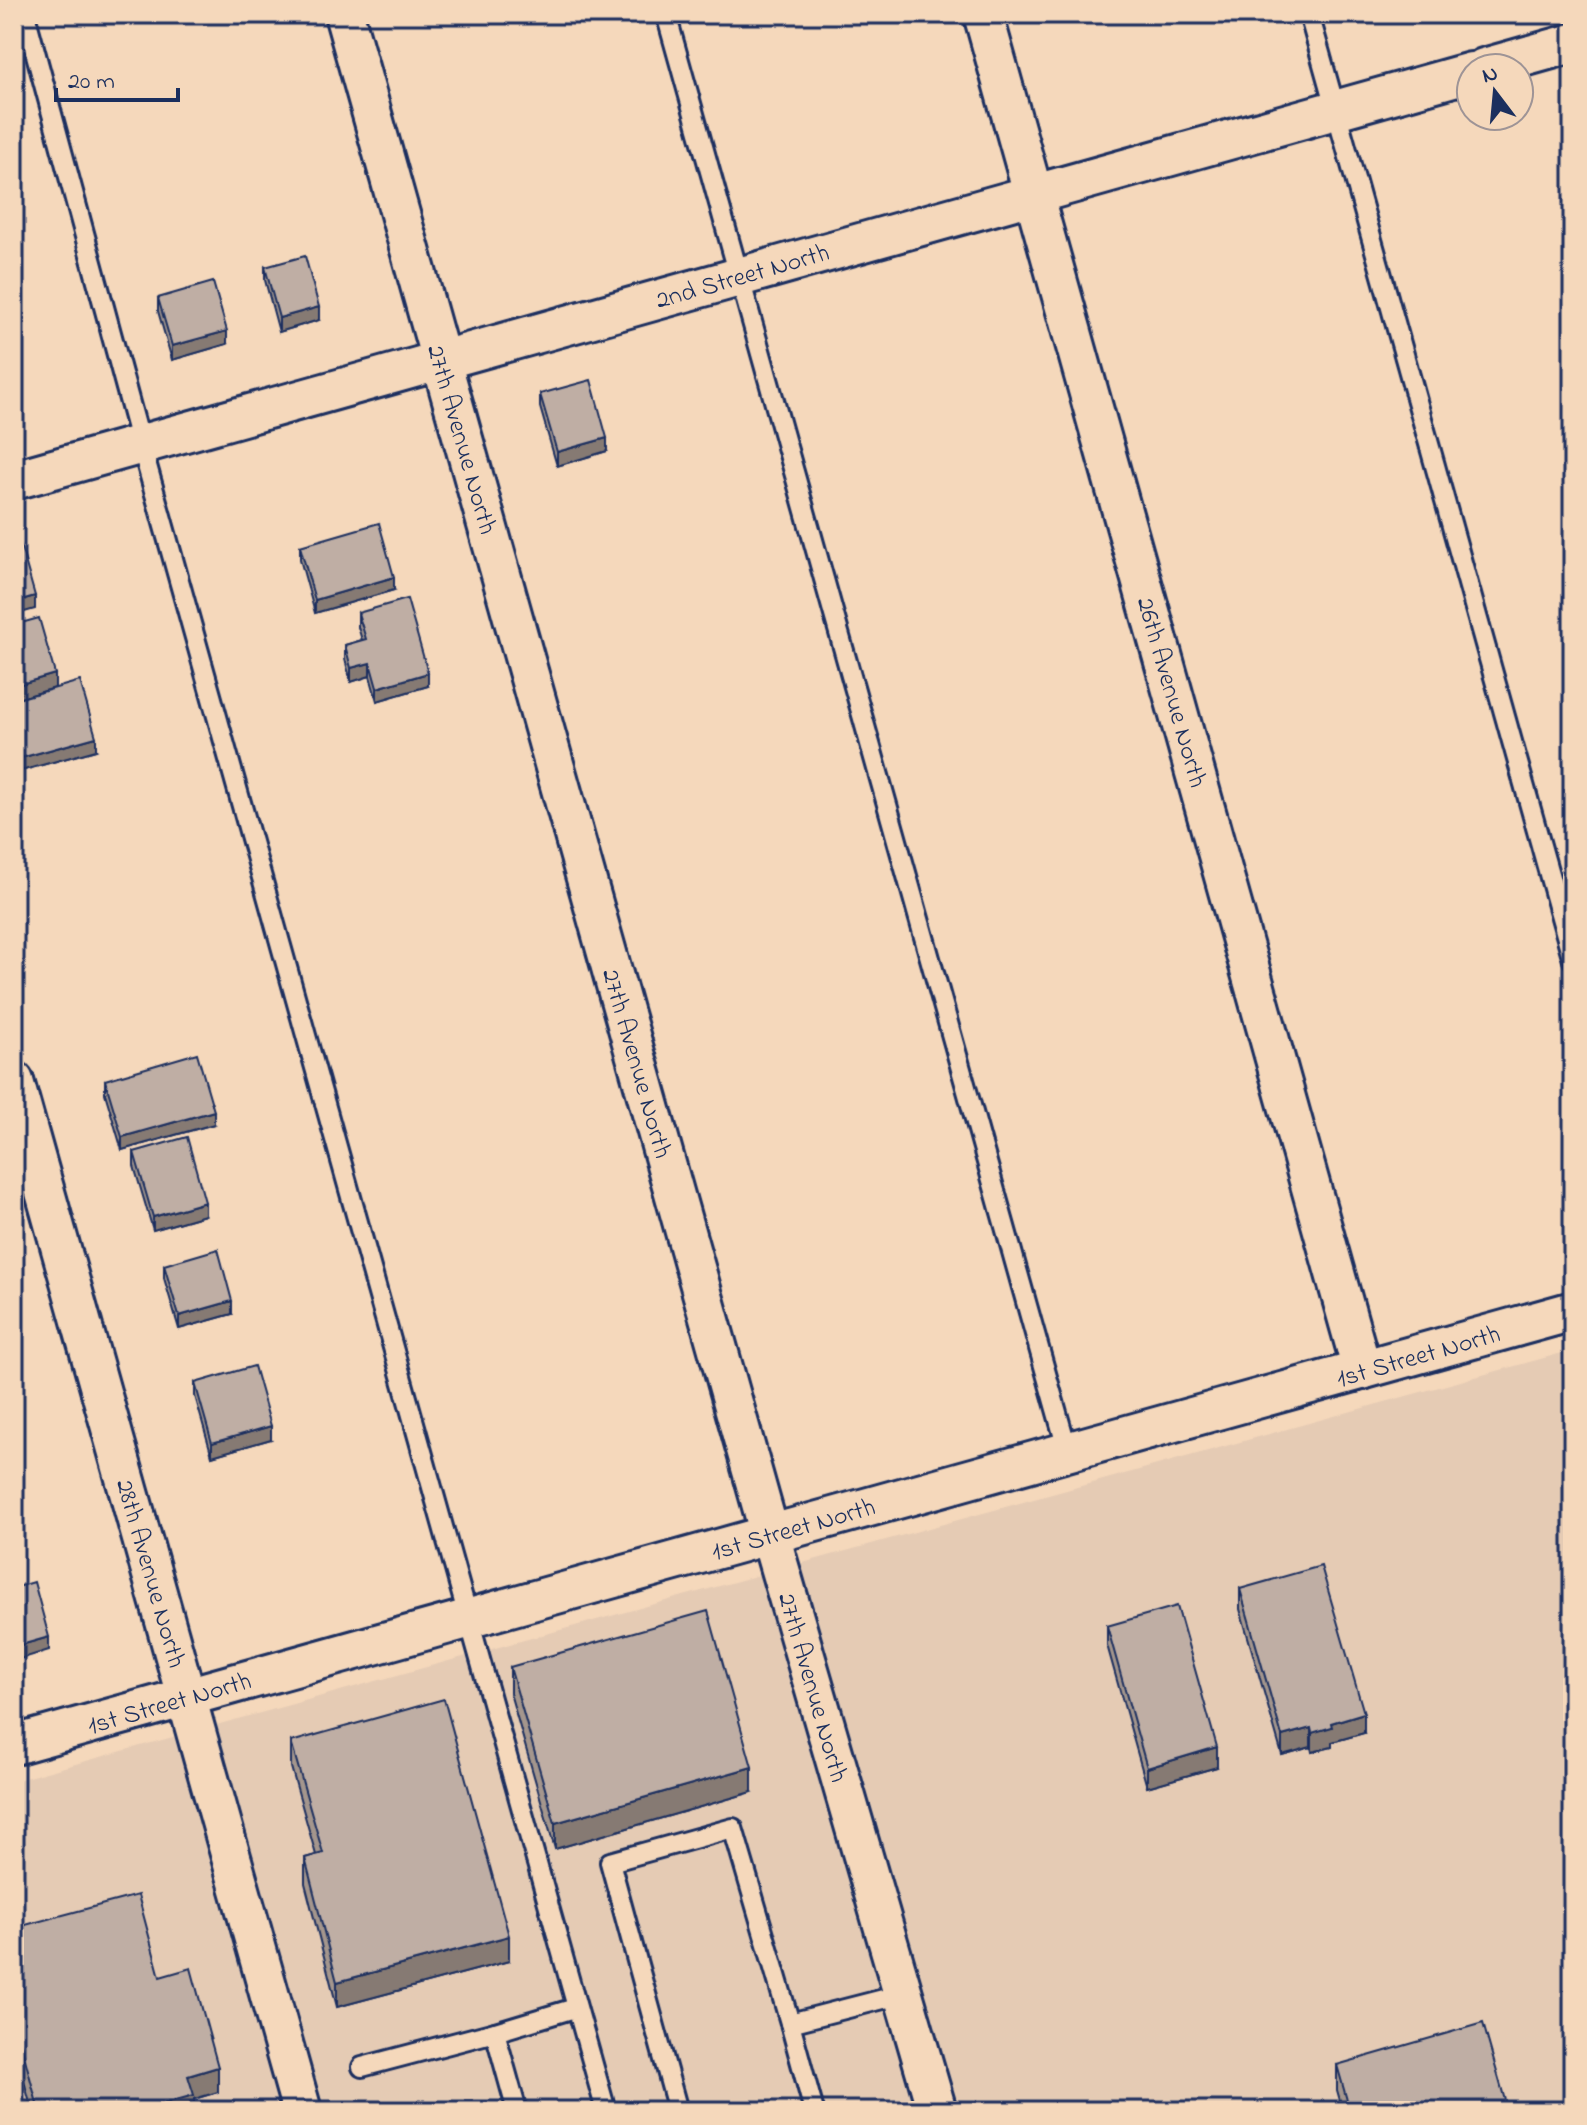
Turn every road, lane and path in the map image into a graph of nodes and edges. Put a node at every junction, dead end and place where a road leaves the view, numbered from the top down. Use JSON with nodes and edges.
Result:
{"nodes":[{"id":1,"x":25,"y":14,"type":"edge"},
{"id":2,"x":344,"y":14,"type":"edge"},
{"id":3,"x":666,"y":14,"type":"edge"},
{"id":4,"x":983,"y":14,"type":"edge"},
{"id":5,"x":1309,"y":14,"type":"edge"},
{"id":6,"x":1573,"y":43,"type":"edge"},
{"id":7,"x":1535,"y":54,"type":"edge"},
{"id":8,"x":1455,"y":76,"type":"edge"},
{"id":9,"x":1335,"y":110,"type":"junction"},
{"id":10,"x":1034,"y":194,"type":"junction"},
{"id":11,"x":740,"y":276,"type":"junction"},
{"id":12,"x":441,"y":360,"type":"junction"},
{"id":13,"x":141,"y":444,"type":"junction"},
{"id":14,"x":14,"y":480,"type":"edge"},
{"id":15,"x":1573,"y":960,"type":"edge"},
{"id":16,"x":14,"y":1081,"type":"edge"},
{"id":17,"x":1573,"y":1311,"type":"edge"},
{"id":18,"x":1362,"y":1370,"type":"junction"},
{"id":19,"x":1068,"y":1452,"type":"junction"},
{"id":20,"x":770,"y":1535,"type":"junction"},
{"id":21,"x":469,"y":1619,"type":"junction"},
{"id":22,"x":186,"y":1698,"type":"junction"},
{"id":23,"x":14,"y":1745,"type":"edge"},
{"id":24,"x":903,"y":1994,"type":"junction"},
{"id":25,"x":575,"y":2008,"type":"junction"},
{"id":26,"x":790,"y":2023,"type":"junction"},
{"id":27,"x":495,"y":2032,"type":"junction"},
{"id":28,"x":362,"y":2067,"type":"dead end"},
{"id":29,"x":302,"y":2111,"type":"edge"},
{"id":30,"x":517,"y":2111,"type":"edge"},
{"id":31,"x":606,"y":2111,"type":"edge"},
{"id":32,"x":678,"y":2111,"type":"edge"},
{"id":33,"x":814,"y":2111,"type":"edge"},
{"id":34,"x":937,"y":2111,"type":"edge"}],
"edges":[{"from":1,"to":13,"type":"lane"},
{"from":2,"to":12,"type":"street","name":"27th Avenue North"},
{"from":3,"to":11,"type":"lane"},
{"from":4,"to":10,"type":"street","name":"26th Avenue North"},
{"from":5,"to":9,"type":"lane"},
{"from":6,"to":7,"type":"street"},
{"from":8,"to":9,"type":"street","name":"2nd Street North"},
{"from":9,"to":10,"type":"street","name":"2nd Street North"},
{"from":9,"to":15,"type":"lane"},
{"from":10,"to":11,"type":"street","name":"2nd Street North"},
{"from":10,"to":18,"type":"street","name":"26th Avenue North"},
{"from":11,"to":12,"type":"street","name":"2nd Street North"},
{"from":11,"to":19,"type":"lane"},
{"from":12,"to":13,"type":"street","name":"2nd Street North"},
{"from":12,"to":20,"type":"street","name":"27th Avenue North"},
{"from":13,"to":14,"type":"street","name":"2nd Street North"},
{"from":13,"to":21,"type":"lane"},
{"from":16,"to":22,"type":"street","name":"28th Avenue North"},
{"from":17,"to":18,"type":"street","name":"1st Street North"},
{"from":18,"to":19,"type":"street","name":"1st Street North"},
{"from":19,"to":20,"type":"street","name":"1st Street North"},
{"from":20,"to":21,"type":"street","name":"1st Street North"},
{"from":20,"to":24,"type":"street","name":"27th Avenue North"},
{"from":21,"to":22,"type":"street","name":"1st Street North"},
{"from":21,"to":25,"type":"lane"},
{"from":22,"to":23,"type":"street","name":"1st Street North"},
{"from":22,"to":29,"type":"street","name":"28th Avenue North"},
{"from":24,"to":26,"type":"lane"},
{"from":24,"to":34,"type":"street","name":"27th Avenue North"},
{"from":25,"to":27,"type":"lane"},
{"from":25,"to":31,"type":"lane"},
{"from":26,"to":32,"type":"lane"},
{"from":26,"to":33,"type":"lane"},
{"from":27,"to":28,"type":"lane"},
{"from":27,"to":30,"type":"lane"}]}
